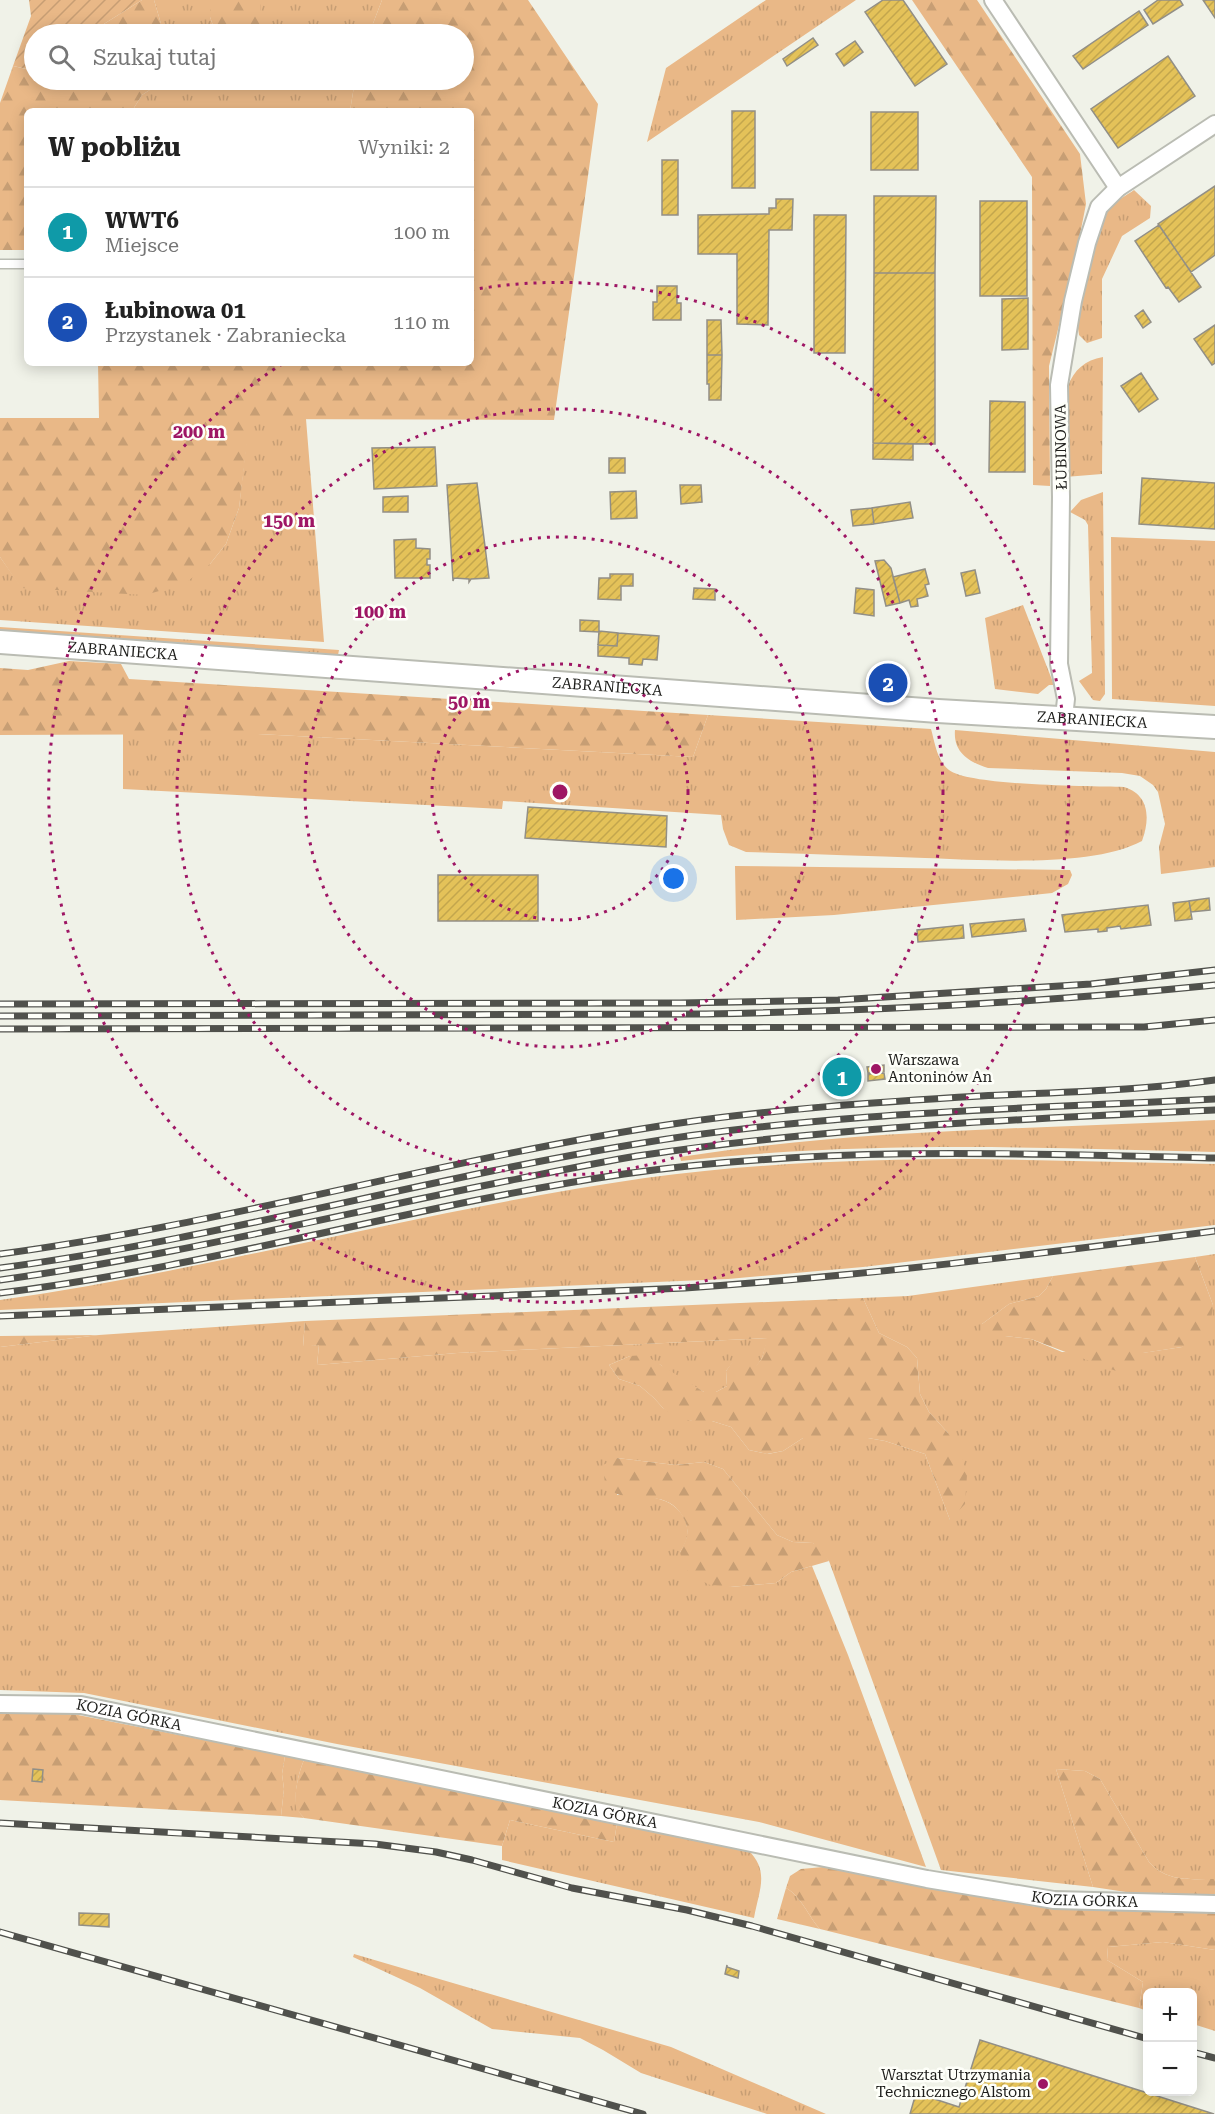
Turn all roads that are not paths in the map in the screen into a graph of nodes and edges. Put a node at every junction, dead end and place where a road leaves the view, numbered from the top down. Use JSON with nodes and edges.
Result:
{"nodes":[{"id":1,"x":993,"y":0,"type":"edge"},
{"id":2,"x":1215,"y":124,"type":"edge"},
{"id":3,"x":1118,"y":188,"type":"junction"},
{"id":4,"x":0,"y":264,"type":"edge"},
{"id":5,"x":24,"y":264,"type":"edge"},
{"id":6,"x":0,"y":642,"type":"edge"},
{"id":7,"x":1064,"y":717,"type":"junction"},
{"id":8,"x":1215,"y":727,"type":"edge"},
{"id":9,"x":0,"y":1704,"type":"edge"},
{"id":10,"x":1215,"y":1904,"type":"edge"}],
"edges":[{"from":1,"to":3,"type":"street"},
{"from":2,"to":3,"type":"street","name":"ŁUBINOWA"},
{"from":3,"to":7,"type":"street","name":"ŁUBINOWA"},
{"from":4,"to":5,"type":"lane"},
{"from":6,"to":7,"type":"main road","name":"ZABRANIECKA"},
{"from":7,"to":8,"type":"main road","name":"ZABRANIECKA"},
{"from":9,"to":10,"type":"street","name":"KOZIA GÓRKA"}]}
